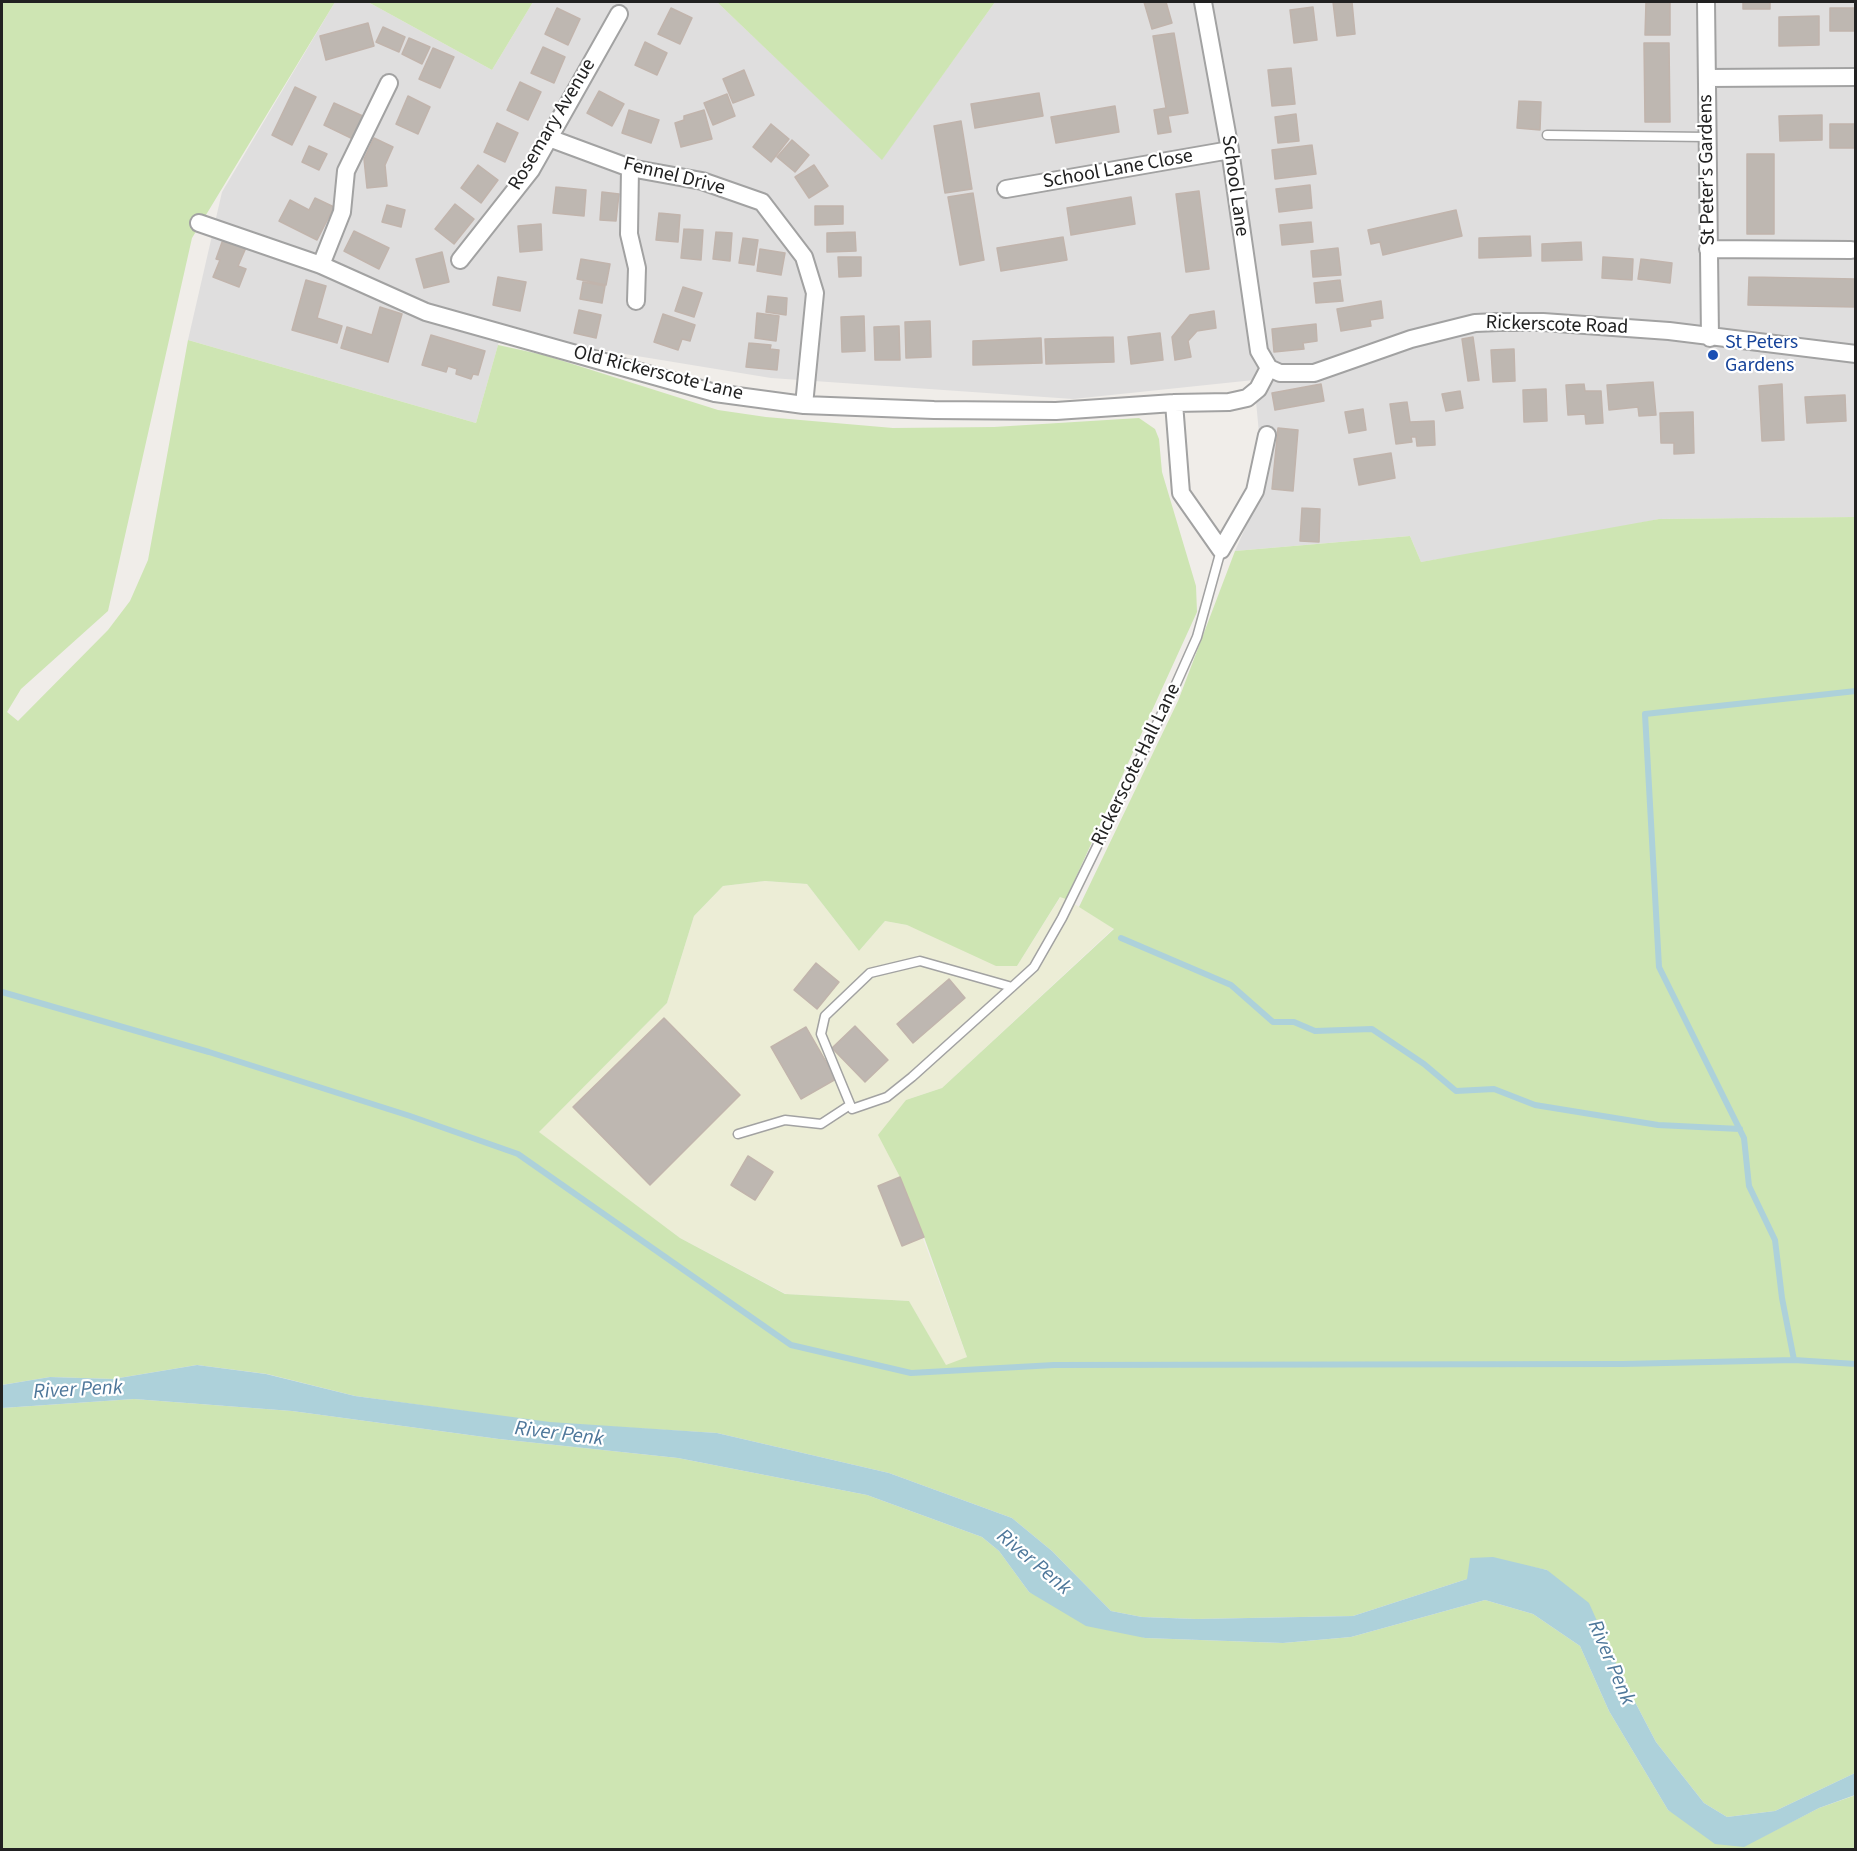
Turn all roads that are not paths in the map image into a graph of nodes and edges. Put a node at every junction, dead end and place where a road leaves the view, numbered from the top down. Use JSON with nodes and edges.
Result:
{"nodes":[{"id":1,"x":1203,"y":2,"type":"edge"},
{"id":2,"x":1706,"y":2,"type":"edge"},
{"id":3,"x":619,"y":14,"type":"dead end"},
{"id":4,"x":1856,"y":77,"type":"edge"},
{"id":5,"x":1707,"y":78,"type":"junction"},
{"id":6,"x":389,"y":83,"type":"dead end"},
{"id":7,"x":1547,"y":135,"type":"dead end"},
{"id":8,"x":1707,"y":137,"type":"junction"},
{"id":9,"x":549,"y":138,"type":"junction"},
{"id":10,"x":1230,"y":150,"type":"junction"},
{"id":11,"x":630,"y":168,"type":"junction"},
{"id":12,"x":1006,"y":189,"type":"dead end"},
{"id":13,"x":199,"y":223,"type":"dead end"},
{"id":14,"x":1708,"y":249,"type":"junction"},
{"id":15,"x":1851,"y":250,"type":"dead end"},
{"id":16,"x":460,"y":260,"type":"dead end"},
{"id":17,"x":321,"y":265,"type":"junction"},
{"id":18,"x":636,"y":301,"type":"dead end"},
{"id":19,"x":1710,"y":338,"type":"junction"},
{"id":20,"x":1856,"y":354,"type":"edge"},
{"id":21,"x":1269,"y":368,"type":"junction"},
{"id":22,"x":1174,"y":403,"type":"junction"},
{"id":23,"x":804,"y":405,"type":"junction"},
{"id":24,"x":1267,"y":435,"type":"dead end"},
{"id":25,"x":1221,"y":550,"type":"junction"},
{"id":26,"x":1012,"y":987,"type":"junction"},
{"id":27,"x":850,"y":1105,"type":"junction"},
{"id":28,"x":738,"y":1134,"type":"dead end"}],
"edges":[{"from":1,"to":10,"type":"street","name":"School Lane"},
{"from":2,"to":5,"type":"street","name":"St Peter's Gardens"},
{"from":3,"to":9,"type":"street","name":"Rosemary Avenue"},
{"from":4,"to":5,"type":"street"},
{"from":5,"to":8,"type":"street","name":"St Peter's Gardens"},
{"from":6,"to":17,"type":"street"},
{"from":7,"to":8,"type":"lane"},
{"from":8,"to":14,"type":"street","name":"St Peter's Gardens"},
{"from":9,"to":11,"type":"street","name":"Fennel Drive"},
{"from":9,"to":16,"type":"street","name":"Rosemary Avenue"},
{"from":10,"to":12,"type":"street","name":"School Lane Close"},
{"from":10,"to":21,"type":"street","name":"School Lane"},
{"from":11,"to":18,"type":"street"},
{"from":11,"to":23,"type":"street","name":"Fennel Drive"},
{"from":13,"to":17,"type":"street","name":"Old Rickerscote Lane"},
{"from":14,"to":15,"type":"street"},
{"from":14,"to":19,"type":"street","name":"St Peter's Gardens"},
{"from":17,"to":23,"type":"street","name":"Old Rickerscote Lane"},
{"from":19,"to":20,"type":"street","name":"Rickerscote Road"},
{"from":19,"to":21,"type":"street","name":"Rickerscote Road"},
{"from":21,"to":22,"type":"street"},
{"from":22,"to":23,"type":"street","name":"Old Rickerscote Lane"},
{"from":22,"to":25,"type":"street"},
{"from":24,"to":25,"type":"street"},
{"from":25,"to":26,"type":"lane","name":"Rickerscote Hall Lane"},
{"from":26,"to":27,"type":"lane","name":"Rickerscote Hall Lane"},
{"from":26,"to":27,"type":"lane"},
{"from":27,"to":28,"type":"lane"}]}
